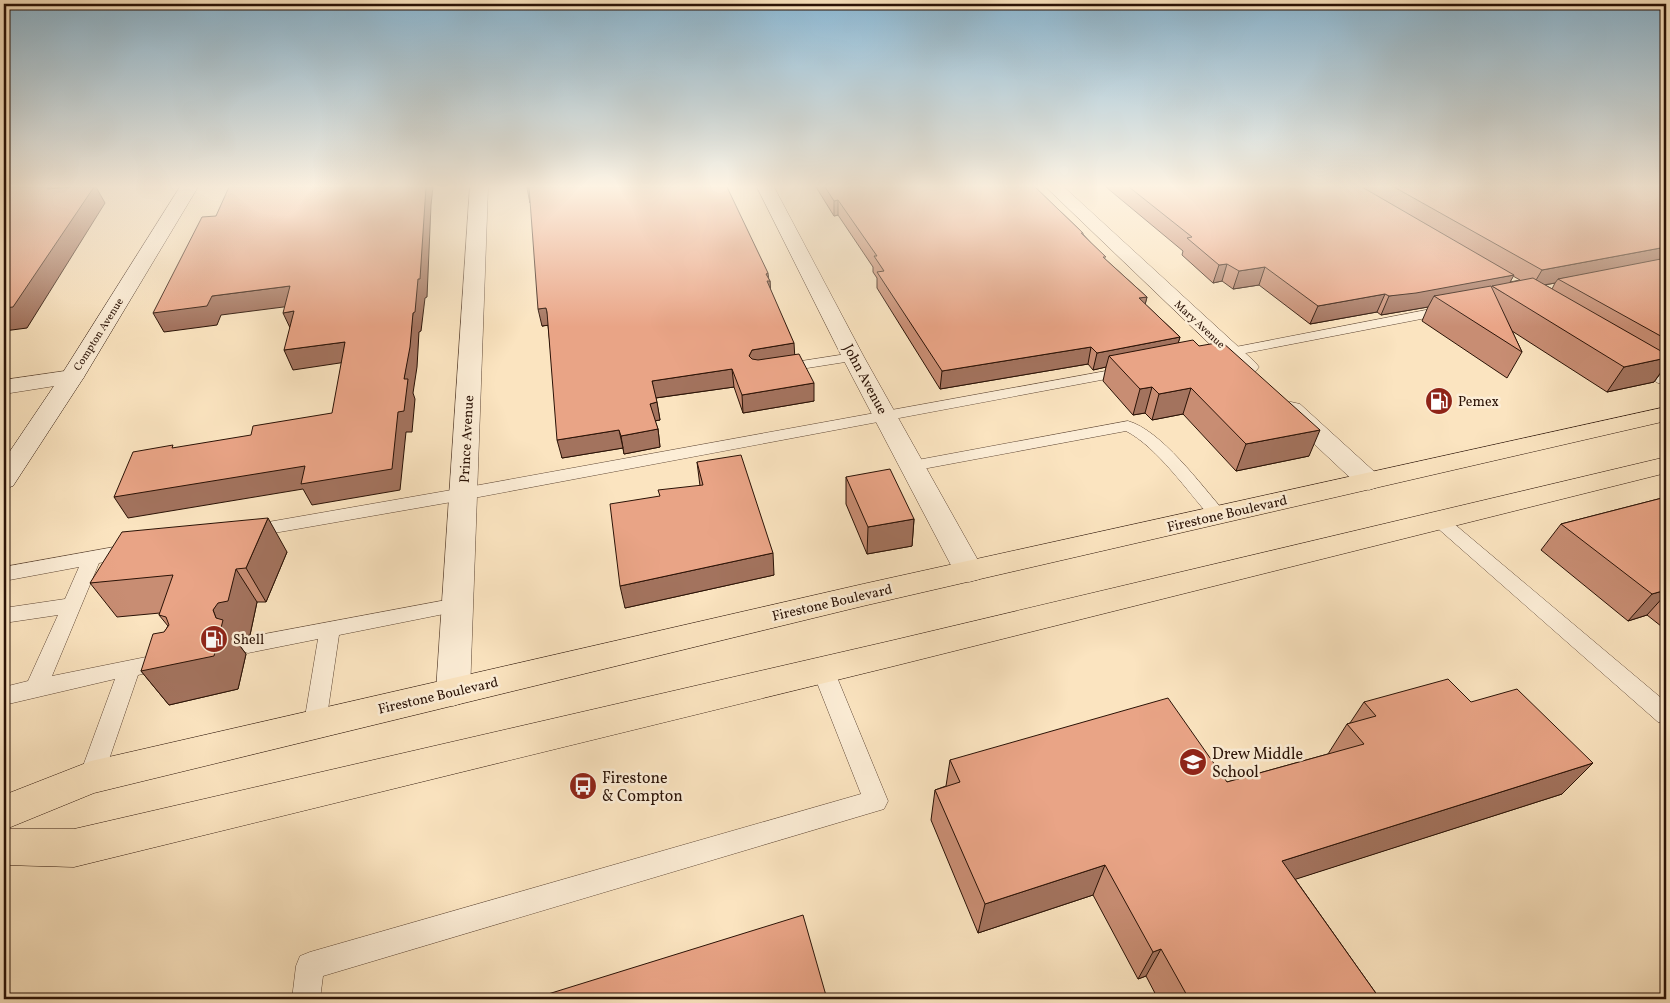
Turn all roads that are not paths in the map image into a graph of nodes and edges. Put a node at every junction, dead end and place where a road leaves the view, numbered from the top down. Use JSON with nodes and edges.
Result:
{"nodes":[{"id":1,"x":160,"y":234,"type":"edge"},
{"id":2,"x":477,"y":234,"type":"edge"},
{"id":3,"x":790,"y":234,"type":"edge"},
{"id":4,"x":1105,"y":234,"type":"edge"},
{"id":5,"x":1460,"y":308,"type":"edge"},
{"id":6,"x":1609,"y":344,"type":"edge"},
{"id":7,"x":1230,"y":352,"type":"junction"},
{"id":8,"x":853,"y":357,"type":"junction"},
{"id":9,"x":1202,"y":357,"type":"edge"},
{"id":10,"x":1144,"y":368,"type":"edge"},
{"id":11,"x":768,"y":370,"type":"edge"},
{"id":12,"x":72,"y":377,"type":"junction"},
{"id":13,"x":1666,"y":378,"type":"edge"},
{"id":14,"x":4,"y":387,"type":"edge"},
{"id":15,"x":1666,"y":414,"type":"edge"},
{"id":16,"x":886,"y":416,"type":"junction"},
{"id":17,"x":1666,"y":465,"type":"edge"},
{"id":18,"x":912,"y":466,"type":"junction"},
{"id":19,"x":4,"y":480,"type":"edge"},
{"id":20,"x":1369,"y":481,"type":"junction"},
{"id":21,"x":463,"y":494,"type":"junction"},
{"id":22,"x":1218,"y":515,"type":"junction"},
{"id":23,"x":1440,"y":521,"type":"junction"},
{"id":24,"x":238,"y":533,"type":"edge"},
{"id":25,"x":151,"y":548,"type":"edge"},
{"id":26,"x":92,"y":558,"type":"junction"},
{"id":27,"x":969,"y":571,"type":"junction"},
{"id":28,"x":4,"y":574,"type":"edge"},
{"id":29,"x":72,"y":605,"type":"junction"},
{"id":30,"x":457,"y":605,"type":"junction"},
{"id":31,"x":4,"y":615,"type":"edge"},
{"id":32,"x":330,"y":629,"type":"junction"},
{"id":33,"x":248,"y":645,"type":"dead end"},
{"id":34,"x":182,"y":658,"type":"edge"},
{"id":35,"x":130,"y":668,"type":"junction"},
{"id":36,"x":823,"y":670,"type":"junction"},
{"id":37,"x":36,"y":688,"type":"junction"},
{"id":38,"x":453,"y":692,"type":"junction"},
{"id":39,"x":4,"y":696,"type":"edge"},
{"id":40,"x":1666,"y":715,"type":"edge"},
{"id":41,"x":315,"y":723,"type":"junction"},
{"id":42,"x":91,"y":777,"type":"junction"},
{"id":43,"x":4,"y":812,"type":"edge"},
{"id":44,"x":4,"y":847,"type":"edge"},
{"id":45,"x":306,"y":999,"type":"edge"}],
"edges":[{"from":1,"to":12,"type":"street","name":"Compton Avenue"},
{"from":2,"to":21,"type":"street","name":"Prince Avenue"},
{"from":3,"to":8,"type":"street","name":"John Avenue"},
{"from":4,"to":7,"type":"street","name":"Mary Avenue"},
{"from":5,"to":7,"type":"lane"},
{"from":6,"to":13,"type":"street"},
{"from":7,"to":9,"type":"lane"},
{"from":7,"to":20,"type":"street","name":"Mary Avenue"},
{"from":8,"to":11,"type":"lane"},
{"from":8,"to":16,"type":"street","name":"John Avenue"},
{"from":10,"to":16,"type":"lane"},
{"from":12,"to":14,"type":"street"},
{"from":12,"to":19,"type":"street","name":"Compton Avenue"},
{"from":15,"to":20,"type":"main road","name":"Firestone Boulevard"},
{"from":16,"to":18,"type":"street","name":"John Avenue"},
{"from":16,"to":21,"type":"lane"},
{"from":17,"to":23,"type":"main road"},
{"from":18,"to":22,"type":"lane"},
{"from":18,"to":27,"type":"street","name":"John Avenue"},
{"from":20,"to":22,"type":"main road","name":"Firestone Boulevard"},
{"from":21,"to":24,"type":"lane"},
{"from":21,"to":30,"type":"street","name":"Prince Avenue"},
{"from":22,"to":27,"type":"main road","name":"Firestone Boulevard"},
{"from":23,"to":36,"type":"main road"},
{"from":23,"to":40,"type":"lane"},
{"from":25,"to":26,"type":"lane"},
{"from":26,"to":28,"type":"lane"},
{"from":26,"to":29,"type":"lane"},
{"from":27,"to":38,"type":"main road","name":"Firestone Boulevard"},
{"from":29,"to":31,"type":"lane"},
{"from":29,"to":37,"type":"lane"},
{"from":30,"to":32,"type":"lane"},
{"from":30,"to":38,"type":"street","name":"Prince Avenue"},
{"from":32,"to":33,"type":"lane"},
{"from":32,"to":41,"type":"lane"},
{"from":34,"to":35,"type":"lane"},
{"from":35,"to":37,"type":"lane"},
{"from":35,"to":42,"type":"lane"},
{"from":36,"to":44,"type":"main road"},
{"from":36,"to":45,"type":"lane"},
{"from":37,"to":39,"type":"lane"},
{"from":38,"to":41,"type":"main road","name":"Firestone Boulevard"},
{"from":41,"to":42,"type":"main road","name":"Firestone Boulevard"},
{"from":42,"to":43,"type":"main road","name":"Firestone Boulevard"}]}
